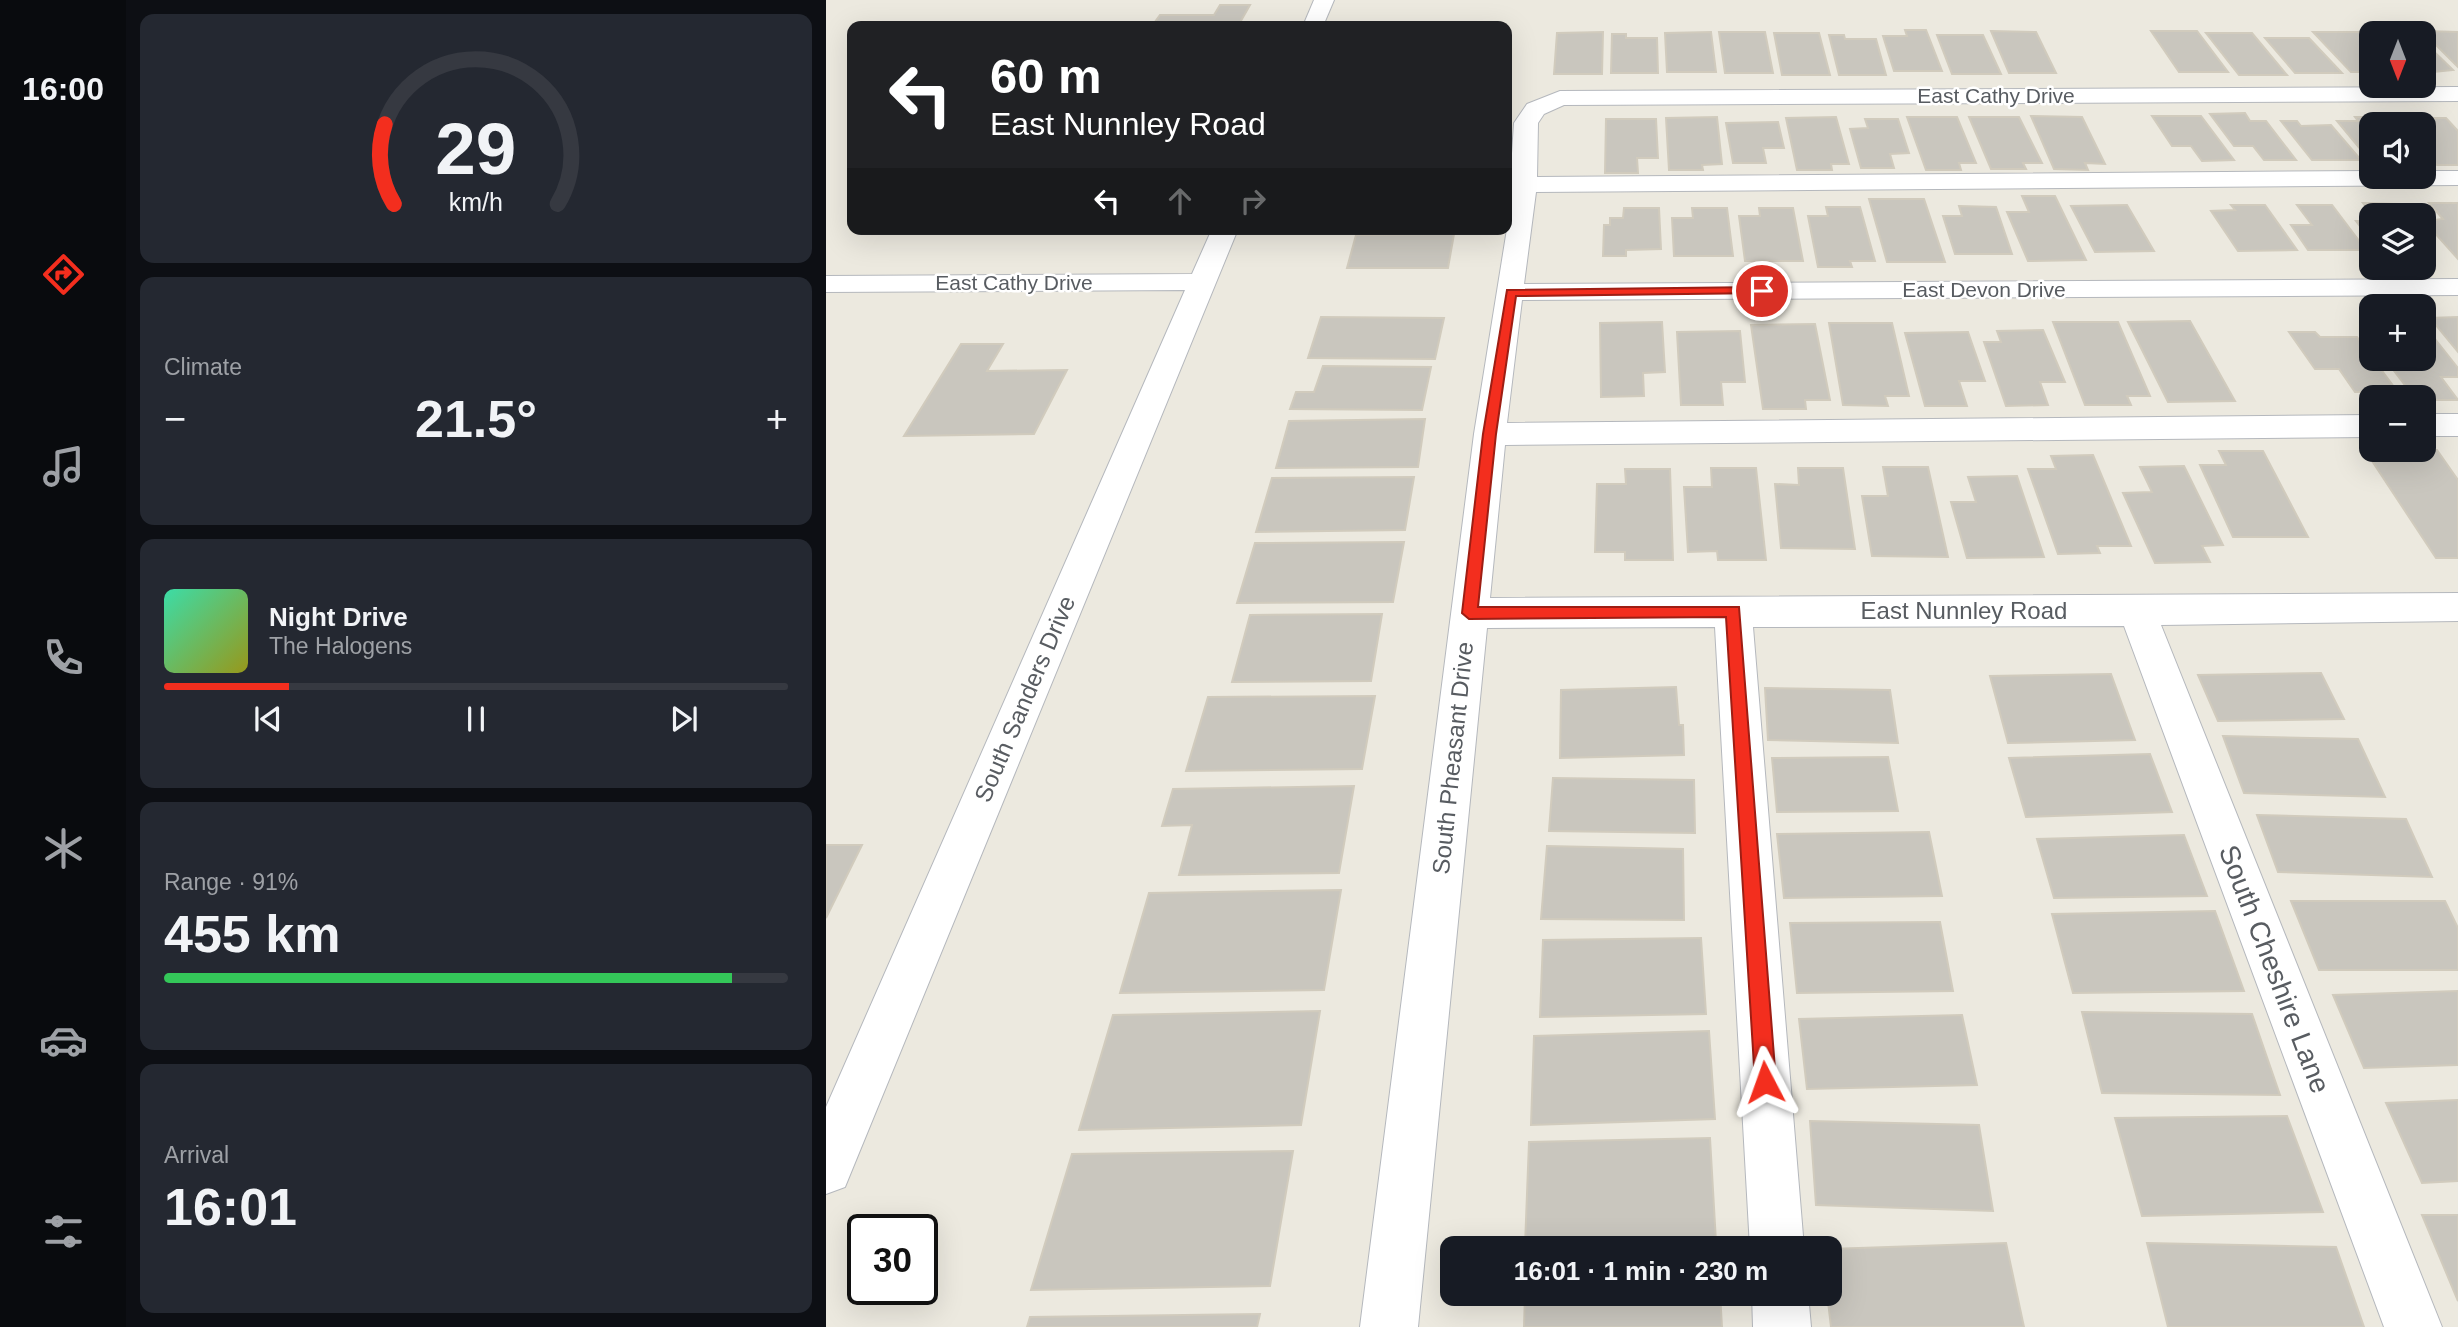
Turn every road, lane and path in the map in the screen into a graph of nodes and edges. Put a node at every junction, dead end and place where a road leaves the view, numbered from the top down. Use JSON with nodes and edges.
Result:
{"nodes":[{"id":1,"x":1324,"y":0,"type":"edge"},
{"id":2,"x":1315,"y":21,"type":"edge"},
{"id":3,"x":2458,"y":94,"type":"edge"},
{"id":4,"x":1535,"y":108,"type":"joint"},
{"id":5,"x":2458,"y":178,"type":"edge"},
{"id":6,"x":1524,"y":185,"type":"junction"},
{"id":7,"x":1222,"y":235,"type":"edge"},
{"id":8,"x":1202,"y":282,"type":"junction"},
{"id":9,"x":826,"y":284,"type":"edge"},
{"id":10,"x":2458,"y":287,"type":"edge"},
{"id":11,"x":1511,"y":292,"type":"junction"},
{"id":12,"x":2436,"y":425,"type":"edge"},
{"id":13,"x":2458,"y":425,"type":"edge"},
{"id":14,"x":2359,"y":426,"type":"edge"},
{"id":15,"x":1490,"y":434,"type":"junction"},
{"id":16,"x":2458,"y":607,"type":"edge"},
{"id":17,"x":1733,"y":611,"type":"junction"},
{"id":18,"x":2137,"y":611,"type":"junction"},
{"id":19,"x":1469,"y":613,"type":"junction"},
{"id":20,"x":826,"y":1168,"type":"edge"},
{"id":21,"x":1776,"y":1236,"type":"edge"},
{"id":22,"x":1781,"y":1306,"type":"edge"},
{"id":23,"x":1389,"y":1327,"type":"edge"},
{"id":24,"x":1782,"y":1327,"type":"edge"},
{"id":25,"x":2413,"y":1327,"type":"edge"}],
"edges":[{"from":1,"to":2,"type":"street"},
{"from":3,"to":4,"type":"street","name":"East Cathy Drive"},
{"from":4,"to":6,"type":"street","name":"South Pheasant Drive"},
{"from":5,"to":6,"type":"street"},
{"from":6,"to":11,"type":"street","name":"South Pheasant Drive"},
{"from":7,"to":8,"type":"street","name":"South Sanders Drive"},
{"from":8,"to":9,"type":"street","name":"East Cathy Drive"},
{"from":8,"to":20,"type":"street","name":"South Sanders Drive"},
{"from":10,"to":11,"type":"street","name":"East Devon Drive"},
{"from":11,"to":15,"type":"street","name":"South Pheasant Drive"},
{"from":12,"to":13,"type":"street"},
{"from":14,"to":15,"type":"street"},
{"from":15,"to":19,"type":"street","name":"South Pheasant Drive"},
{"from":16,"to":18,"type":"street","name":"East Nunnley Road"},
{"from":17,"to":18,"type":"street","name":"East Nunnley Road"},
{"from":17,"to":19,"type":"street","name":"East Nunnley Road"},
{"from":17,"to":21,"type":"street"},
{"from":18,"to":25,"type":"street","name":"South Cheshire Lane"},
{"from":19,"to":23,"type":"street","name":"South Pheasant Drive"},
{"from":22,"to":24,"type":"street"}]}
